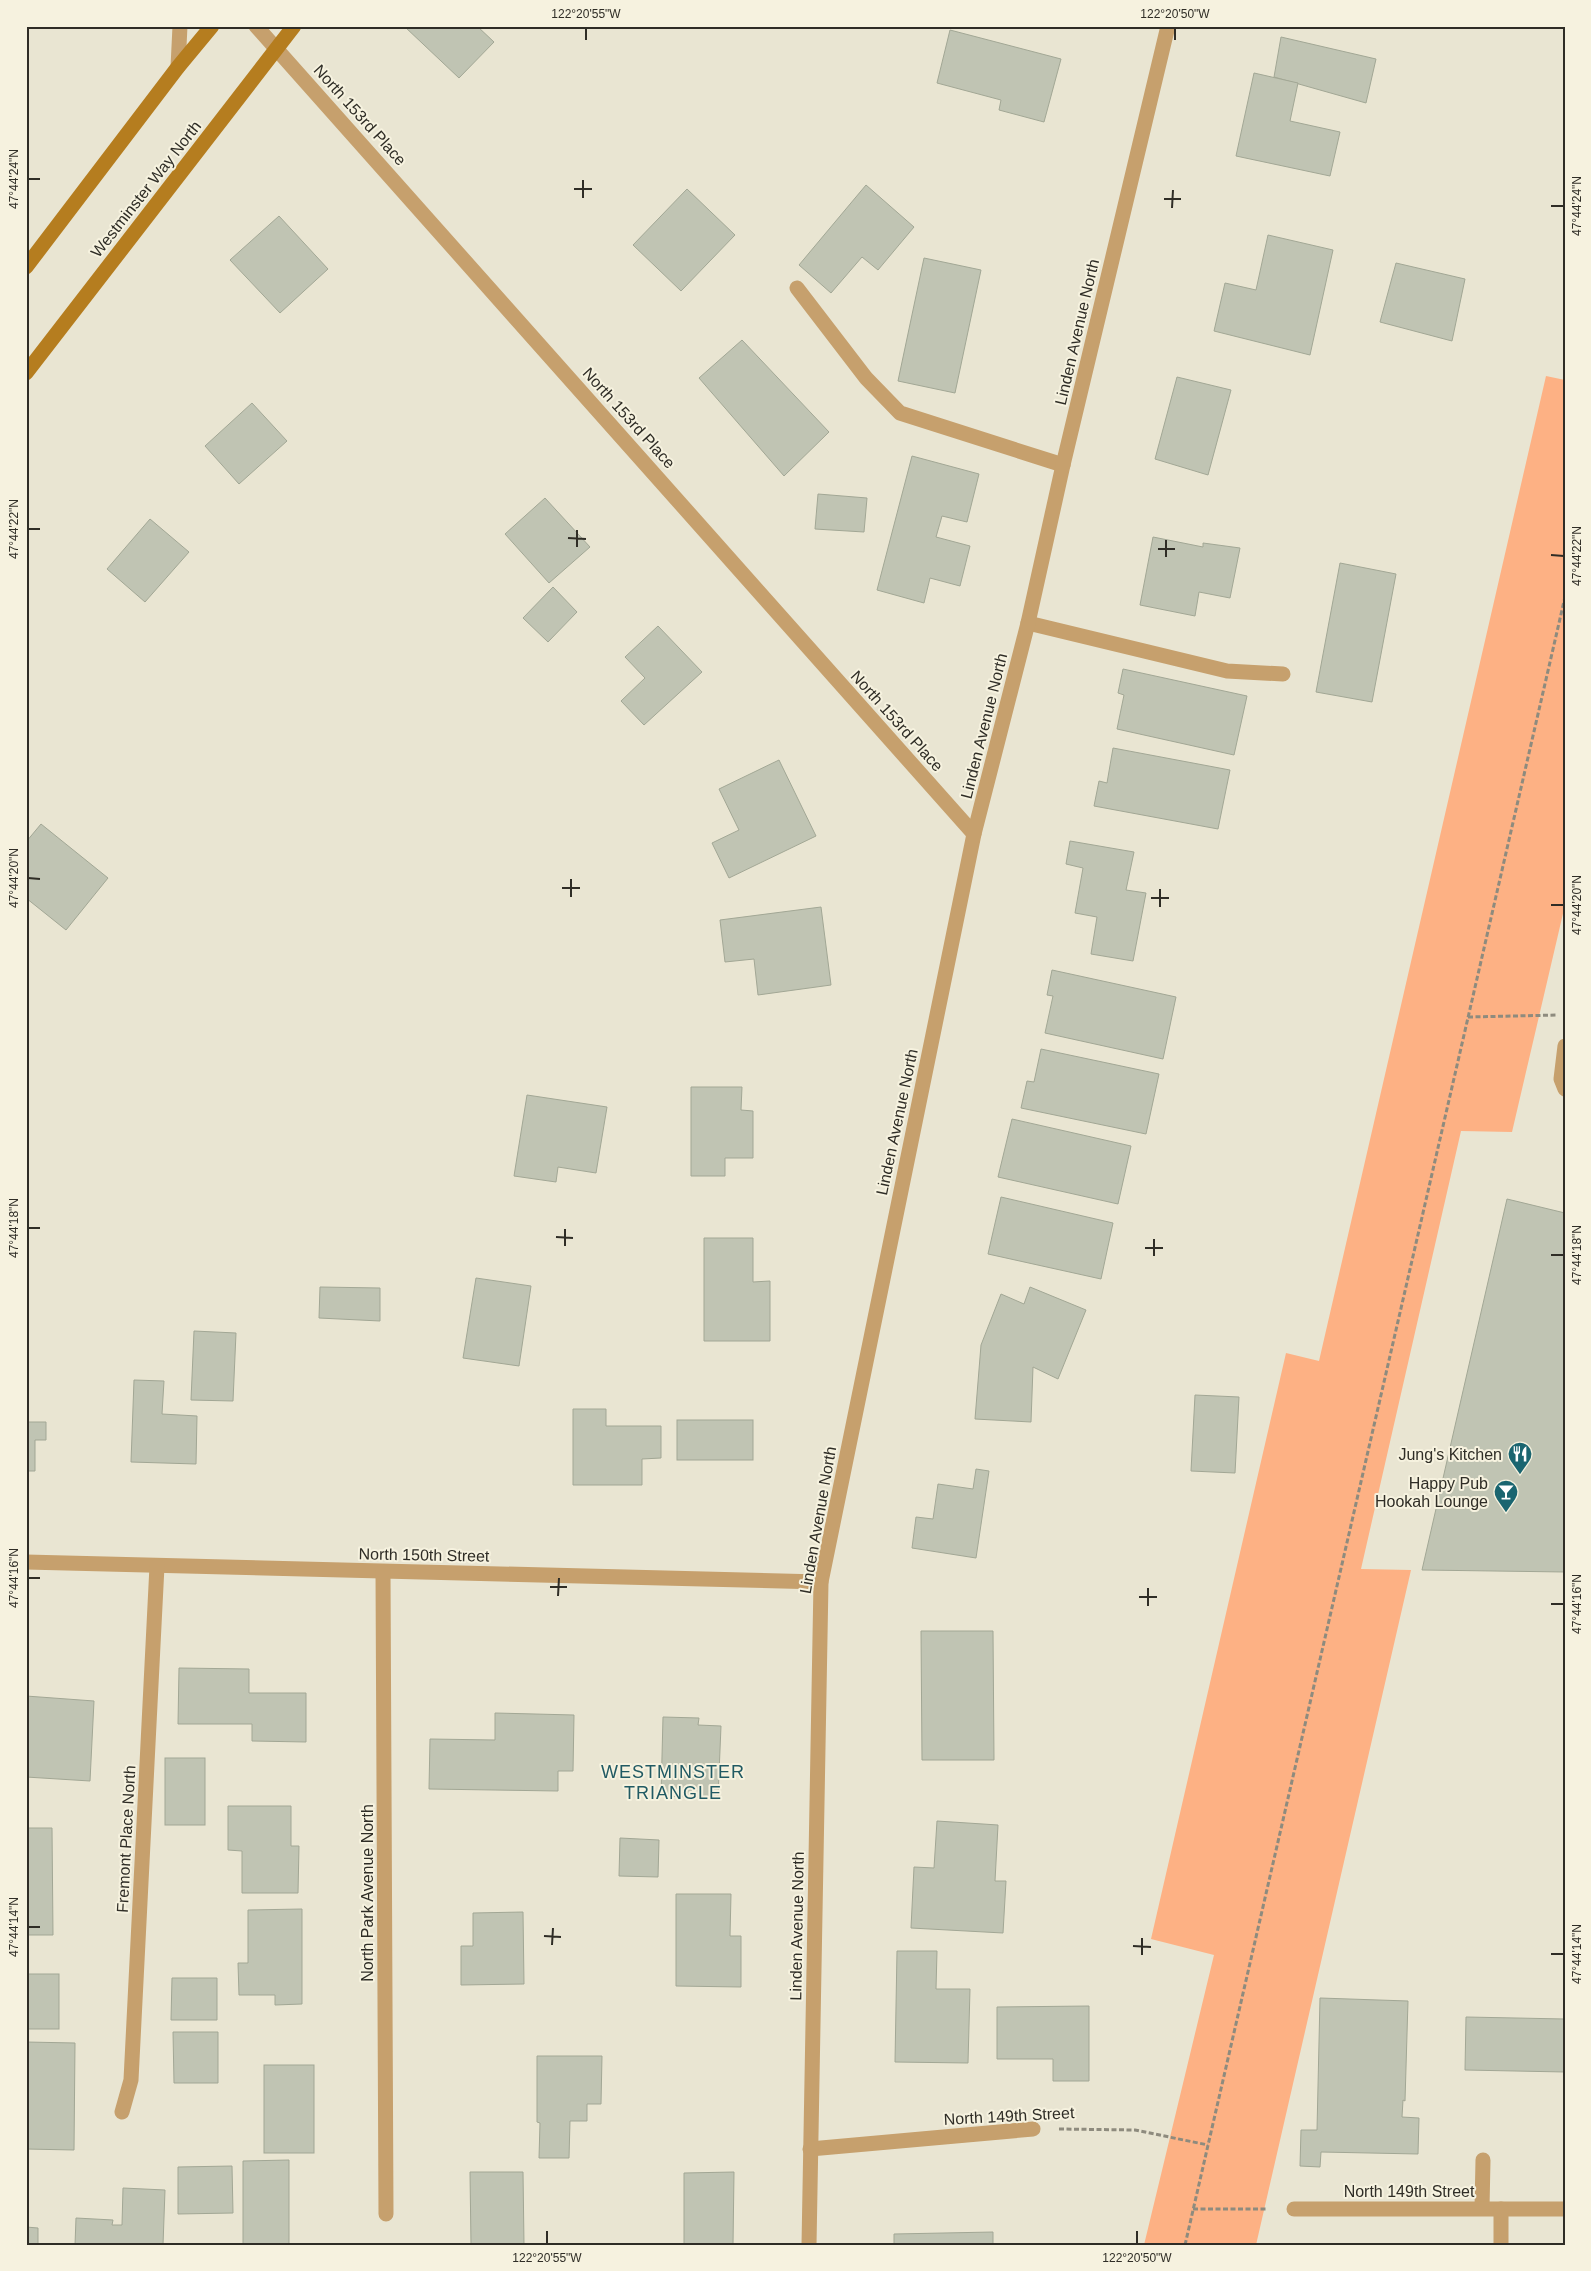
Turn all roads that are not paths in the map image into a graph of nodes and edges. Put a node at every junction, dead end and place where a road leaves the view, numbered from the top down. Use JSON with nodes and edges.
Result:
{"nodes":[{"id":1,"x":180,"y":26,"type":"edge"},
{"id":2,"x":212,"y":26,"type":"edge"},
{"id":3,"x":256,"y":26,"type":"edge"},
{"id":4,"x":294,"y":26,"type":"edge"},
{"id":5,"x":1168,"y":26,"type":"edge"},
{"id":6,"x":276,"y":48,"type":"junction"},
{"id":7,"x":178,"y":67,"type":"junction"},
{"id":8,"x":26,"y":267,"type":"edge"},
{"id":9,"x":797,"y":288,"type":"dead end"},
{"id":10,"x":26,"y":373,"type":"edge"},
{"id":11,"x":1063,"y":465,"type":"junction"},
{"id":12,"x":1028,"y":623,"type":"junction"},
{"id":13,"x":1284,"y":674,"type":"dead end"},
{"id":14,"x":974,"y":834,"type":"junction"},
{"id":15,"x":1565,"y":1046,"type":"edge"},
{"id":16,"x":1565,"y":1089,"type":"edge"},
{"id":17,"x":26,"y":1562,"type":"edge"},
{"id":18,"x":157,"y":1566,"type":"junction"},
{"id":19,"x":383,"y":1572,"type":"junction"},
{"id":20,"x":821,"y":1582,"type":"junction"},
{"id":21,"x":122,"y":2112,"type":"dead end"},
{"id":22,"x":1033,"y":2129,"type":"road end"},
{"id":23,"x":810,"y":2149,"type":"junction"},
{"id":24,"x":1483,"y":2160,"type":"dead end"},
{"id":25,"x":1482,"y":2208,"type":"junction"},
{"id":26,"x":1501,"y":2208,"type":"junction"},
{"id":27,"x":1294,"y":2209,"type":"road end"},
{"id":28,"x":1565,"y":2209,"type":"edge"},
{"id":29,"x":386,"y":2214,"type":"dead end"},
{"id":30,"x":809,"y":2245,"type":"edge"},
{"id":31,"x":1501,"y":2245,"type":"edge"}],
"edges":[{"from":1,"to":7,"type":"street"},
{"from":2,"to":7,"type":"main road"},
{"from":3,"to":6,"type":"street","name":"North 153rd Place"},
{"from":4,"to":6,"type":"main road","name":"Westminster Way North"},
{"from":5,"to":11,"type":"street","name":"Linden Avenue North"},
{"from":6,"to":10,"type":"main road","name":"Westminster Way North"},
{"from":6,"to":14,"type":"street","name":"North 153rd Place"},
{"from":7,"to":8,"type":"main road"},
{"from":9,"to":11,"type":"street"},
{"from":11,"to":12,"type":"street","name":"Linden Avenue North"},
{"from":12,"to":13,"type":"street"},
{"from":12,"to":14,"type":"street","name":"Linden Avenue North"},
{"from":14,"to":20,"type":"street","name":"Linden Avenue North"},
{"from":15,"to":16,"type":"street"},
{"from":17,"to":18,"type":"street","name":"North 150th Street"},
{"from":18,"to":19,"type":"street","name":"North 150th Street"},
{"from":18,"to":21,"type":"street","name":"Fremont Place North"},
{"from":19,"to":20,"type":"street","name":"North 150th Street"},
{"from":19,"to":29,"type":"street","name":"North Park Avenue North"},
{"from":20,"to":23,"type":"street","name":"Linden Avenue North"},
{"from":22,"to":23,"type":"street","name":"North 149th Street"},
{"from":23,"to":30,"type":"street","name":"Linden Avenue North"},
{"from":24,"to":25,"type":"street"},
{"from":25,"to":26,"type":"street","name":"North 149th Street"},
{"from":25,"to":27,"type":"street","name":"North 149th Street"},
{"from":26,"to":28,"type":"street","name":"North 149th Street"},
{"from":26,"to":31,"type":"street"}]}
